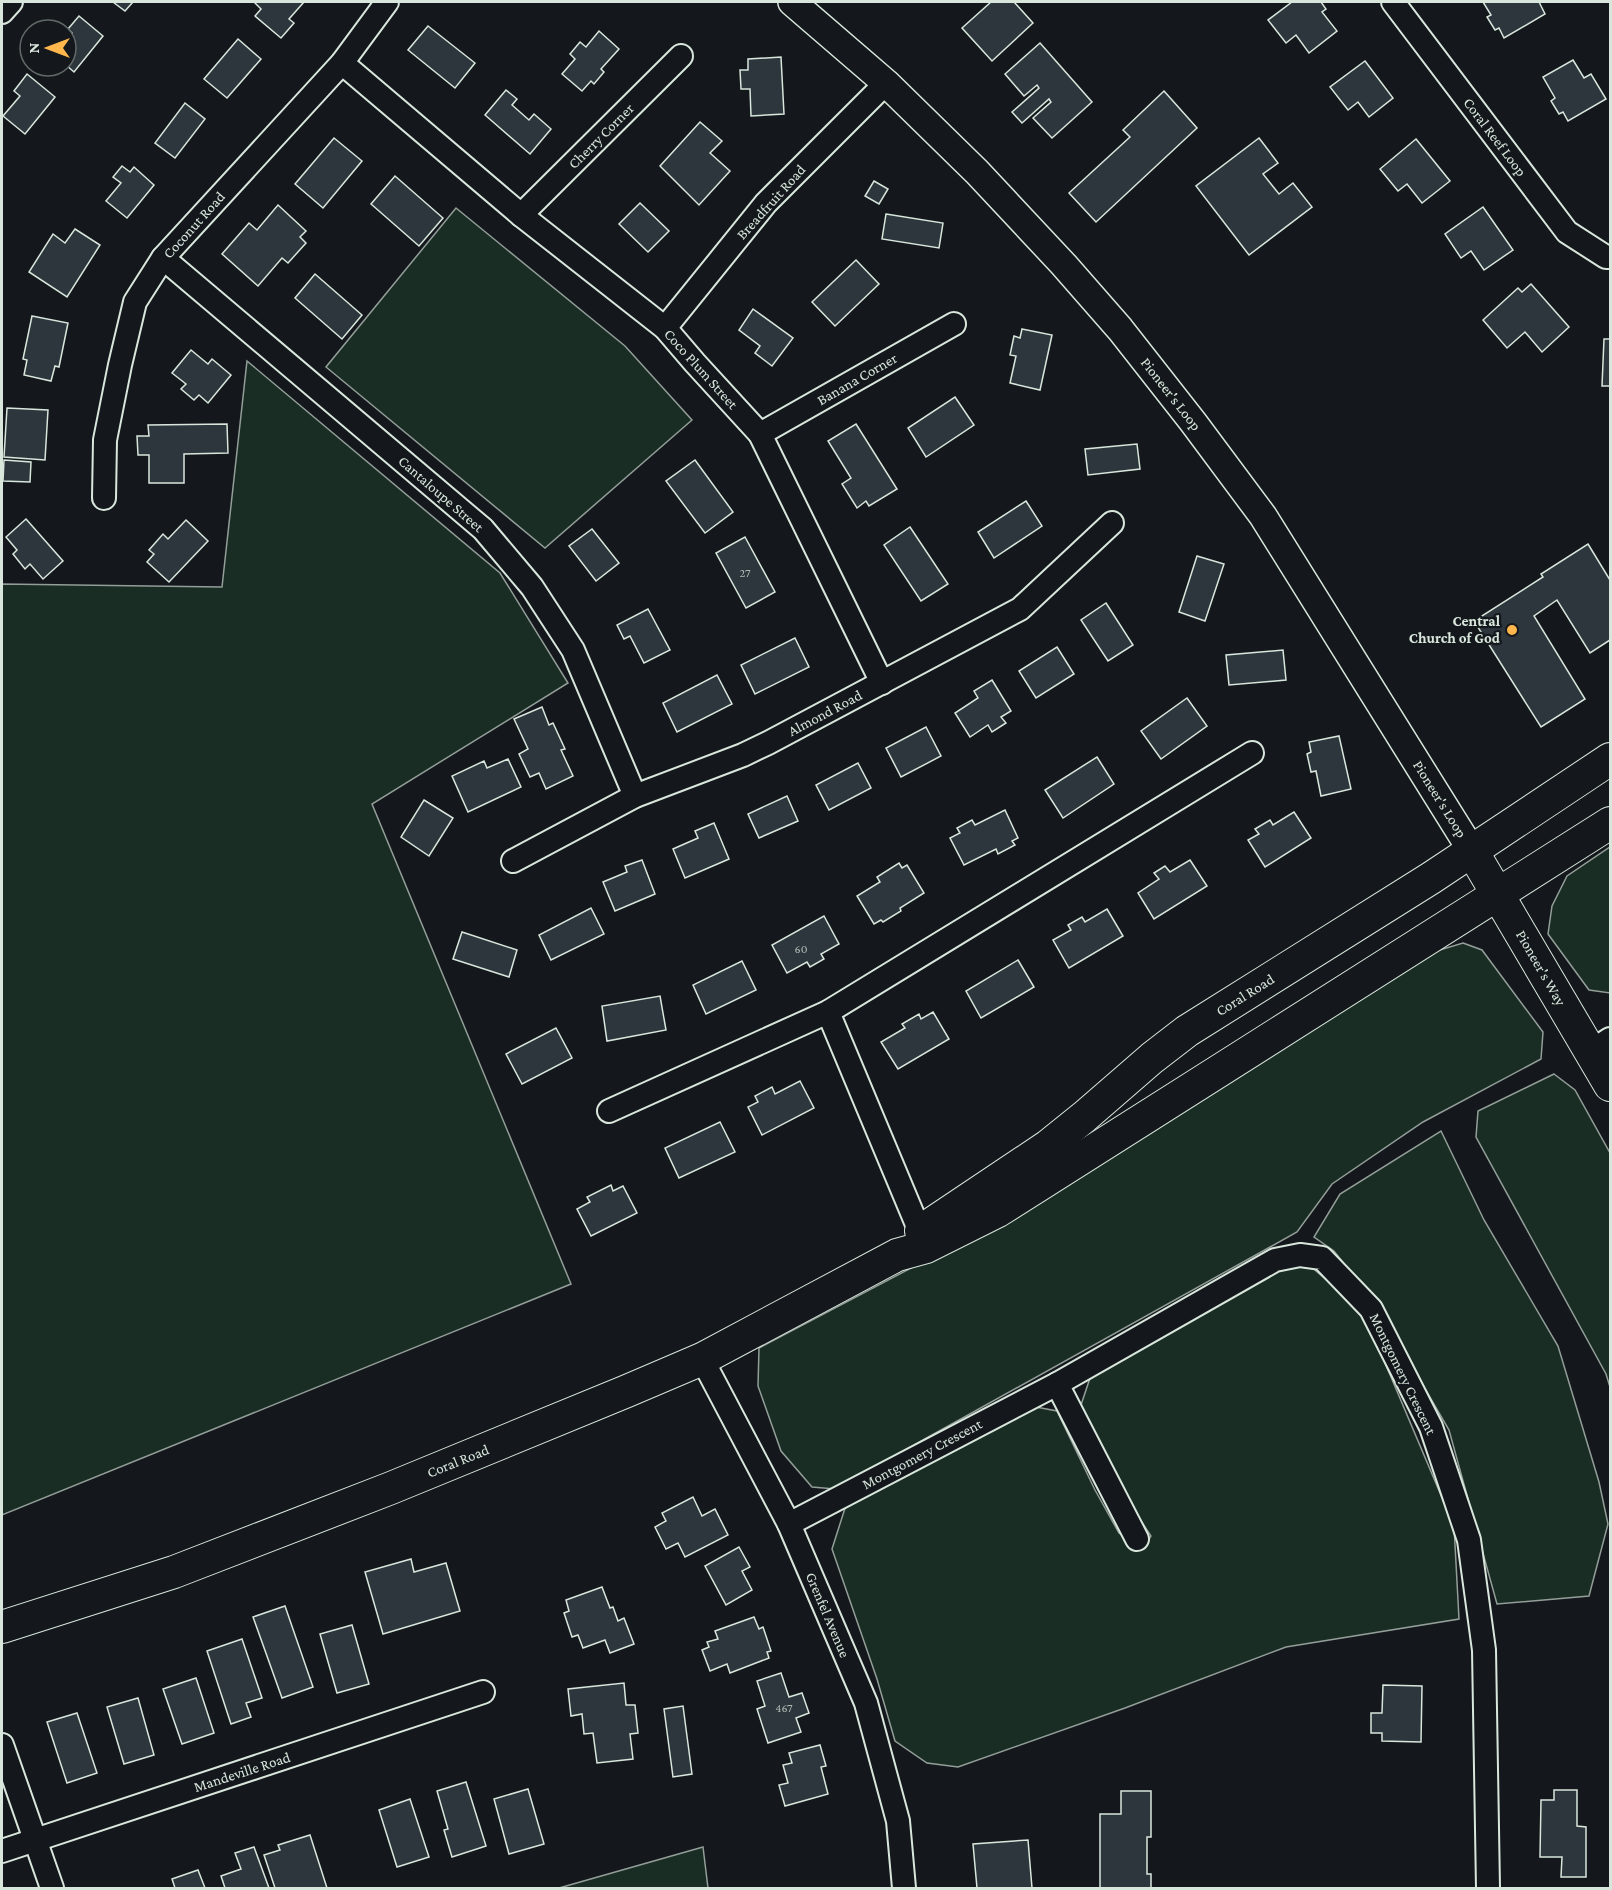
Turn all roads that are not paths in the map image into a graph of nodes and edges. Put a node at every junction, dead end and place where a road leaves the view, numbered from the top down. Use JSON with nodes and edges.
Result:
{"nodes":[{"id":1,"x":11,"y":2,"type":"edge"},
{"id":2,"x":387,"y":2,"type":"edge"},
{"id":3,"x":792,"y":2,"type":"edge"},
{"id":4,"x":1392,"y":2,"type":"edge"},
{"id":5,"x":2,"y":12,"type":"edge"},
{"id":6,"x":681,"y":56,"type":"dead end"},
{"id":7,"x":342,"y":63,"type":"junction"},
{"id":8,"x":886,"y":83,"type":"junction"},
{"id":9,"x":521,"y":215,"type":"junction"},
{"id":10,"x":1611,"y":257,"type":"edge"},
{"id":11,"x":163,"y":258,"type":"junction"},
{"id":12,"x":954,"y":324,"type":"dead end"},
{"id":13,"x":665,"y":328,"type":"junction"},
{"id":14,"x":760,"y":434,"type":"junction"},
{"id":15,"x":104,"y":498,"type":"dead end"},
{"id":16,"x":1112,"y":523,"type":"dead end"},
{"id":17,"x":882,"y":683,"type":"junction"},
{"id":18,"x":1252,"y":753,"type":"dead end"},
{"id":19,"x":1611,"y":759,"type":"edge"},
{"id":20,"x":635,"y":796,"type":"junction"},
{"id":21,"x":1611,"y":823,"type":"edge"},
{"id":22,"x":1472,"y":851,"type":"junction"},
{"id":23,"x":513,"y":861,"type":"dead end"},
{"id":24,"x":1498,"y":893,"type":"junction"},
{"id":25,"x":828,"y":1012,"type":"junction"},
{"id":26,"x":1600,"y":1046,"type":"edge"},
{"id":27,"x":1611,"y":1085,"type":"edge"},
{"id":28,"x":609,"y":1111,"type":"dead end"},
{"id":29,"x":923,"y":1240,"type":"junction"},
{"id":30,"x":702,"y":1359,"type":"junction"},
{"id":31,"x":1057,"y":1384,"type":"junction"},
{"id":32,"x":789,"y":1524,"type":"junction"},
{"id":33,"x":1137,"y":1539,"type":"dead end"},
{"id":34,"x":2,"y":1627,"type":"edge"},
{"id":35,"x":483,"y":1692,"type":"dead end"},
{"id":36,"x":2,"y":1745,"type":"edge"},
{"id":37,"x":36,"y":1841,"type":"junction"},
{"id":38,"x":2,"y":1851,"type":"edge"},
{"id":39,"x":52,"y":1888,"type":"edge"},
{"id":40,"x":904,"y":1888,"type":"edge"},
{"id":41,"x":1488,"y":1888,"type":"edge"}],
"edges":[{"from":1,"to":5,"type":"street"},
{"from":2,"to":7,"type":"street","name":"Coconut Road"},
{"from":3,"to":8,"type":"street","name":"Pioneer's Loop"},
{"from":4,"to":10,"type":"street","name":"Coral Reef Loop"},
{"from":6,"to":9,"type":"street","name":"Cherry Corner"},
{"from":7,"to":9,"type":"street","name":"Coco Plum Street"},
{"from":7,"to":11,"type":"street","name":"Coconut Road"},
{"from":8,"to":13,"type":"street","name":"Breadfruit Road"},
{"from":8,"to":22,"type":"street","name":"Pioneer's Loop"},
{"from":9,"to":13,"type":"street","name":"Coco Plum Street"},
{"from":11,"to":15,"type":"street","name":"Coconut Road"},
{"from":11,"to":20,"type":"street","name":"Cantaloupe Street"},
{"from":12,"to":14,"type":"street","name":"Banana Corner"},
{"from":13,"to":14,"type":"street","name":"Coco Plum Street"},
{"from":14,"to":17,"type":"street","name":"Coco Plum Street"},
{"from":16,"to":17,"type":"street","name":"Almond Road"},
{"from":17,"to":20,"type":"street","name":"Almond Road"},
{"from":18,"to":25,"type":"street"},
{"from":19,"to":22,"type":"main road","name":"Coral Road"},
{"from":20,"to":23,"type":"street","name":"Almond Road"},
{"from":21,"to":24,"type":"main road","name":"Coral Road"},
{"from":22,"to":24,"type":"main road","name":"Pioneer's Way"},
{"from":22,"to":29,"type":"main road","name":"Coral Road"},
{"from":24,"to":26,"type":"main road","name":"Pioneer's Way"},
{"from":24,"to":29,"type":"main road","name":"Coral Road"},
{"from":25,"to":28,"type":"street"},
{"from":25,"to":29,"type":"street"},
{"from":26,"to":27,"type":"main road","name":"Pioneer's Way"},
{"from":29,"to":30,"type":"main road","name":"Coral Road"},
{"from":30,"to":32,"type":"street","name":"Grenfel Avenue"},
{"from":30,"to":34,"type":"main road","name":"Coral Road"},
{"from":31,"to":32,"type":"street","name":"Montgomery Crescent"},
{"from":31,"to":33,"type":"street"},
{"from":31,"to":41,"type":"street","name":"Montgomery Crescent"},
{"from":32,"to":40,"type":"street","name":"Grenfel Avenue"},
{"from":35,"to":37,"type":"street","name":"Mandeville Road"},
{"from":36,"to":37,"type":"street"},
{"from":37,"to":38,"type":"street","name":"Mandeville Road"},
{"from":37,"to":39,"type":"street"}]}
